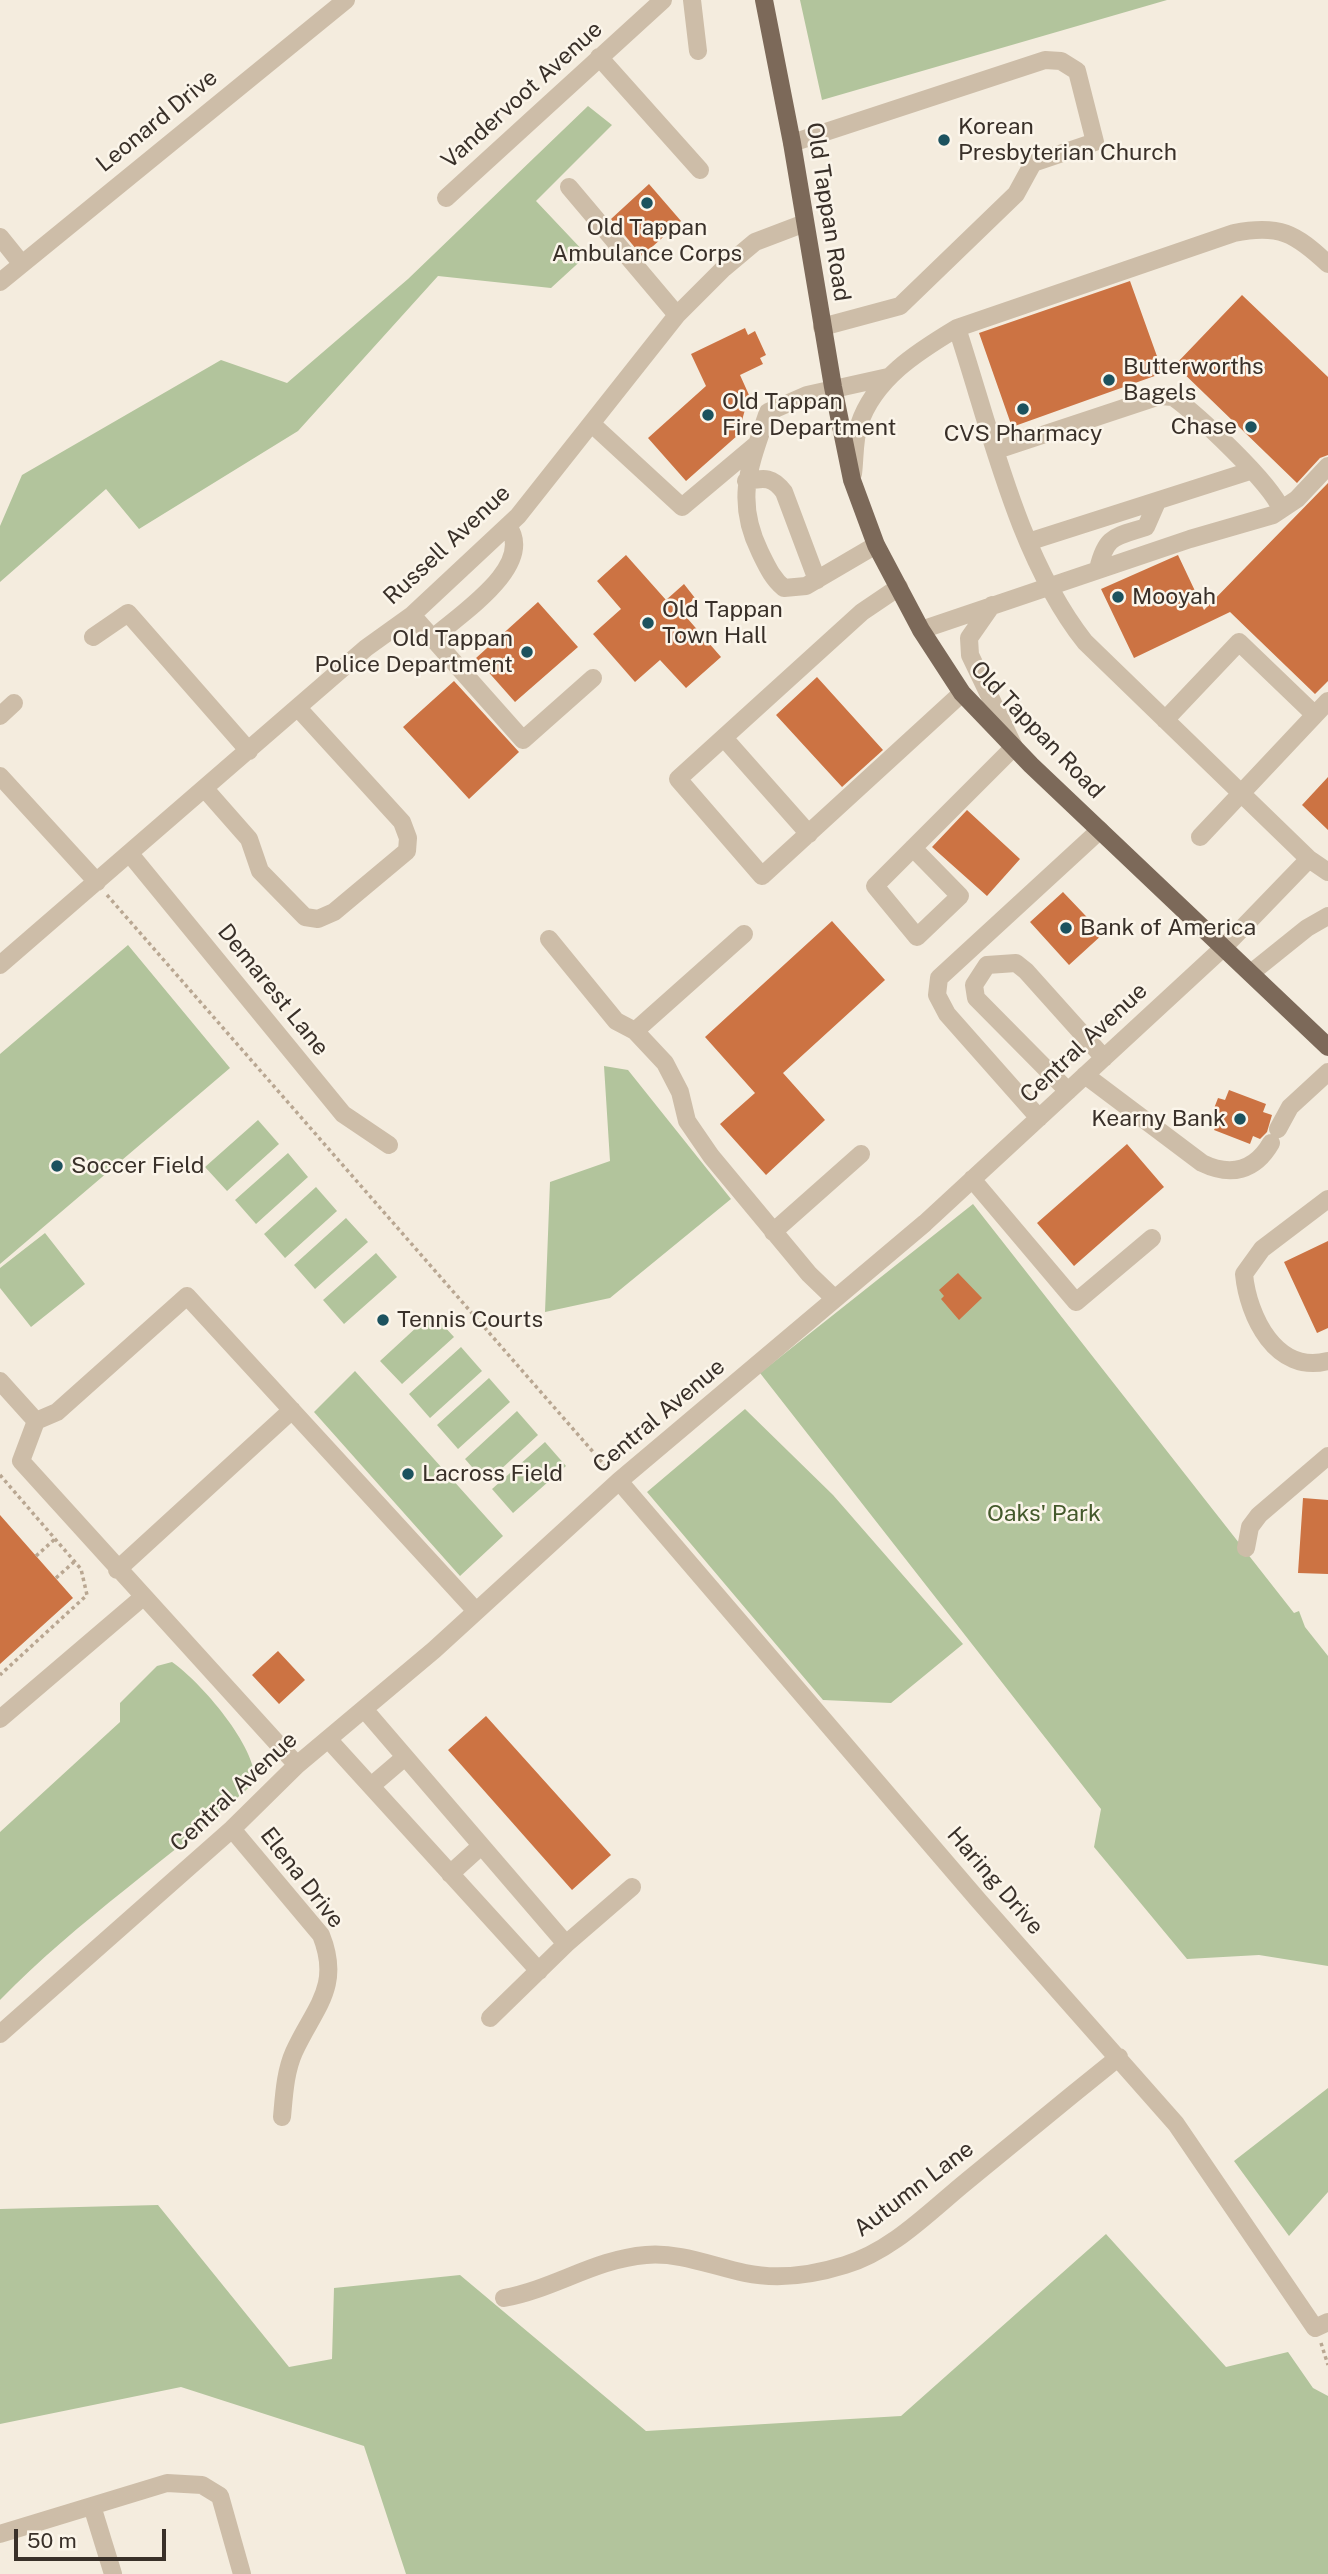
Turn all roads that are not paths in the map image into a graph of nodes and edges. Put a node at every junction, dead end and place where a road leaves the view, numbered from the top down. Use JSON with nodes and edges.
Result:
{"nodes":[{"id":1,"x":346,"y":0,"type":"edge"},
{"id":2,"x":663,"y":0,"type":"edge"},
{"id":3,"x":692,"y":0,"type":"edge"},
{"id":4,"x":764,"y":0,"type":"edge"},
{"id":5,"x":698,"y":51,"type":"dead end"},
{"id":6,"x":599,"y":57,"type":"junction"},
{"id":7,"x":792,"y":143,"type":"junction"},
{"id":8,"x":700,"y":170,"type":"dead end"},
{"id":9,"x":569,"y":187,"type":"dead end"},
{"id":10,"x":446,"y":198,"type":"dead end"},
{"id":11,"x":805,"y":223,"type":"junction"},
{"id":12,"x":0,"y":237,"type":"edge"},
{"id":13,"x":21,"y":263,"type":"junction"},
{"id":14,"x":1328,"y":264,"type":"edge"},
{"id":15,"x":0,"y":282,"type":"edge"},
{"id":16,"x":677,"y":316,"type":"junction"},
{"id":17,"x":822,"y":327,"type":"junction"},
{"id":18,"x":957,"y":328,"type":"junction"},
{"id":19,"x":888,"y":377,"type":"junction"},
{"id":20,"x":833,"y":387,"type":"junction"},
{"id":21,"x":593,"y":425,"type":"junction"},
{"id":22,"x":757,"y":444,"type":"junction"},
{"id":23,"x":997,"y":450,"type":"junction"},
{"id":24,"x":1328,"y":466,"type":"edge"},
{"id":25,"x":1250,"y":471,"type":"junction"},
{"id":26,"x":852,"y":480,"type":"junction"},
{"id":27,"x":746,"y":481,"type":"junction"},
{"id":28,"x":1157,"y":502,"type":"junction"},
{"id":29,"x":1281,"y":509,"type":"junction"},
{"id":30,"x":508,"y":526,"type":"junction"},
{"id":31,"x":1028,"y":542,"type":"junction"},
{"id":32,"x":876,"y":545,"type":"junction"},
{"id":33,"x":1098,"y":569,"type":"junction"},
{"id":34,"x":817,"y":580,"type":"junction"},
{"id":35,"x":1047,"y":586,"type":"junction"},
{"id":36,"x":898,"y":587,"type":"junction"},
{"id":37,"x":992,"y":605,"type":"junction"},
{"id":38,"x":412,"y":615,"type":"junction"},
{"id":39,"x":921,"y":630,"type":"junction"},
{"id":40,"x":93,"y":637,"type":"dead end"},
{"id":41,"x":433,"y":638,"type":"junction"},
{"id":42,"x":593,"y":678,"type":"dead end"},
{"id":43,"x":962,"y":693,"type":"junction"},
{"id":44,"x":1328,"y":701,"type":"edge"},
{"id":45,"x":14,"y":703,"type":"dead end"},
{"id":46,"x":298,"y":708,"type":"junction"},
{"id":47,"x":1315,"y":715,"type":"junction"},
{"id":48,"x":0,"y":716,"type":"edge"},
{"id":49,"x":1166,"y":720,"type":"junction"},
{"id":50,"x":724,"y":738,"type":"junction"},
{"id":51,"x":1014,"y":747,"type":"junction"},
{"id":52,"x":249,"y":751,"type":"junction"},
{"id":53,"x":0,"y":776,"type":"edge"},
{"id":54,"x":205,"y":789,"type":"junction"},
{"id":55,"x":1241,"y":793,"type":"junction"},
{"id":56,"x":1100,"y":830,"type":"junction"},
{"id":57,"x":809,"y":834,"type":"junction"},
{"id":58,"x":1200,"y":837,"type":"dead end"},
{"id":59,"x":913,"y":848,"type":"junction"},
{"id":60,"x":130,"y":854,"type":"junction"},
{"id":61,"x":1309,"y":859,"type":"junction"},
{"id":62,"x":1328,"y":872,"type":"edge"},
{"id":63,"x":97,"y":883,"type":"junction"},
{"id":64,"x":1328,"y":916,"type":"edge"},
{"id":65,"x":744,"y":934,"type":"dead end"},
{"id":66,"x":549,"y":939,"type":"dead end"},
{"id":67,"x":1224,"y":947,"type":"junction"},
{"id":68,"x":2,"y":959,"type":"edge"},
{"id":69,"x":1251,"y":973,"type":"junction"},
{"id":70,"x":635,"y":1031,"type":"junction"},
{"id":71,"x":1328,"y":1046,"type":"edge"},
{"id":72,"x":1104,"y":1058,"type":"junction"},
{"id":73,"x":1328,"y":1072,"type":"edge"},
{"id":74,"x":1085,"y":1075,"type":"junction"},
{"id":75,"x":1068,"y":1091,"type":"junction"},
{"id":76,"x":1039,"y":1118,"type":"junction"},
{"id":77,"x":389,"y":1145,"type":"dead end"},
{"id":78,"x":861,"y":1154,"type":"dead end"},
{"id":79,"x":972,"y":1180,"type":"junction"},
{"id":80,"x":1328,"y":1199,"type":"edge"},
{"id":81,"x":773,"y":1232,"type":"junction"},
{"id":82,"x":1152,"y":1238,"type":"dead end"},
{"id":83,"x":835,"y":1299,"type":"junction"},
{"id":84,"x":1328,"y":1361,"type":"edge"},
{"id":85,"x":0,"y":1381,"type":"edge"},
{"id":86,"x":292,"y":1410,"type":"junction"},
{"id":87,"x":36,"y":1420,"type":"junction"},
{"id":88,"x":1328,"y":1456,"type":"edge"},
{"id":89,"x":619,"y":1481,"type":"junction"},
{"id":90,"x":1246,"y":1548,"type":"dead end"},
{"id":91,"x":117,"y":1570,"type":"junction"},
{"id":92,"x":142,"y":1597,"type":"junction"},
{"id":93,"x":476,"y":1611,"type":"junction"},
{"id":94,"x":364,"y":1709,"type":"junction"},
{"id":95,"x":0,"y":1719,"type":"edge"},
{"id":96,"x":328,"y":1739,"type":"junction"},
{"id":97,"x":405,"y":1757,"type":"junction"},
{"id":98,"x":297,"y":1765,"type":"junction"},
{"id":99,"x":371,"y":1786,"type":"junction"},
{"id":100,"x":232,"y":1829,"type":"junction"},
{"id":101,"x":481,"y":1846,"type":"junction"},
{"id":102,"x":450,"y":1874,"type":"junction"},
{"id":103,"x":632,"y":1887,"type":"dead end"},
{"id":104,"x":566,"y":1944,"type":"junction"},
{"id":105,"x":539,"y":1971,"type":"junction"},
{"id":106,"x":490,"y":2018,"type":"dead end"},
{"id":107,"x":0,"y":2034,"type":"edge"},
{"id":108,"x":1119,"y":2057,"type":"junction"},
{"id":109,"x":282,"y":2117,"type":"dead end"},
{"id":110,"x":504,"y":2298,"type":"dead end"},
{"id":111,"x":1322,"y":2325,"type":"edge"},
{"id":112,"x":92,"y":2506,"type":"junction"},
{"id":113,"x":0,"y":2534,"type":"edge"},
{"id":114,"x":113,"y":2574,"type":"edge"},
{"id":115,"x":242,"y":2574,"type":"edge"}],
"edges":[{"from":1,"to":13,"type":"street","name":"Leonard Drive"},
{"from":2,"to":6,"type":"street","name":"Vandervoot Avenue"},
{"from":3,"to":5,"type":"street"},
{"from":4,"to":7,"type":"main road","name":"Old Tappan Road"},
{"from":6,"to":8,"type":"street"},
{"from":6,"to":10,"type":"street","name":"Vandervoot Avenue"},
{"from":7,"to":11,"type":"main road","name":"Old Tappan Road"},
{"from":7,"to":17,"type":"street"},
{"from":9,"to":16,"type":"street"},
{"from":11,"to":16,"type":"street","name":"Russell Avenue"},
{"from":11,"to":17,"type":"main road","name":"Old Tappan Road"},
{"from":12,"to":13,"type":"street"},
{"from":13,"to":15,"type":"street","name":"Leonard Drive"},
{"from":14,"to":18,"type":"street"},
{"from":16,"to":21,"type":"street","name":"Russell Avenue"},
{"from":17,"to":20,"type":"main road","name":"Old Tappan Road"},
{"from":18,"to":19,"type":"street"},
{"from":18,"to":23,"type":"street"},
{"from":19,"to":20,"type":"street"},
{"from":19,"to":26,"type":"street"},
{"from":20,"to":22,"type":"street"},
{"from":20,"to":26,"type":"main road","name":"Old Tappan Road"},
{"from":21,"to":22,"type":"street"},
{"from":21,"to":30,"type":"street","name":"Russell Avenue"},
{"from":22,"to":27,"type":"street"},
{"from":23,"to":25,"type":"street"},
{"from":23,"to":31,"type":"street"},
{"from":24,"to":29,"type":"street"},
{"from":25,"to":28,"type":"street"},
{"from":25,"to":29,"type":"street"},
{"from":26,"to":32,"type":"main road","name":"Old Tappan Road"},
{"from":27,"to":34,"type":"street"},
{"from":27,"to":34,"type":"street"},
{"from":28,"to":31,"type":"street"},
{"from":28,"to":33,"type":"street"},
{"from":29,"to":33,"type":"street"},
{"from":30,"to":38,"type":"street","name":"Russell Avenue"},
{"from":30,"to":41,"type":"street"},
{"from":31,"to":35,"type":"street"},
{"from":32,"to":34,"type":"street"},
{"from":32,"to":36,"type":"main road","name":"Old Tappan Road"},
{"from":33,"to":35,"type":"street"},
{"from":35,"to":37,"type":"street"},
{"from":35,"to":49,"type":"street"},
{"from":36,"to":39,"type":"main road","name":"Old Tappan Road"},
{"from":36,"to":50,"type":"street"},
{"from":37,"to":39,"type":"street"},
{"from":37,"to":51,"type":"street"},
{"from":38,"to":41,"type":"street"},
{"from":38,"to":46,"type":"street","name":"Russell Avenue"},
{"from":39,"to":43,"type":"main road","name":"Old Tappan Road"},
{"from":40,"to":52,"type":"street"},
{"from":41,"to":42,"type":"street"},
{"from":43,"to":51,"type":"main road","name":"Old Tappan Road"},
{"from":43,"to":57,"type":"street"},
{"from":44,"to":47,"type":"street"},
{"from":45,"to":48,"type":"street"},
{"from":46,"to":52,"type":"street","name":"Russell Avenue"},
{"from":46,"to":54,"type":"street"},
{"from":47,"to":49,"type":"street"},
{"from":47,"to":55,"type":"street"},
{"from":49,"to":55,"type":"street"},
{"from":50,"to":57,"type":"street"},
{"from":50,"to":57,"type":"street"},
{"from":51,"to":56,"type":"main road","name":"Old Tappan Road"},
{"from":51,"to":59,"type":"street"},
{"from":52,"to":54,"type":"street","name":"Russell Avenue"},
{"from":53,"to":63,"type":"street"},
{"from":54,"to":60,"type":"street","name":"Russell Avenue"},
{"from":55,"to":58,"type":"street"},
{"from":55,"to":61,"type":"street"},
{"from":56,"to":67,"type":"main road","name":"Old Tappan Road"},
{"from":56,"to":76,"type":"street"},
{"from":59,"to":59,"type":"street"},
{"from":60,"to":63,"type":"street","name":"Russell Avenue"},
{"from":60,"to":77,"type":"street","name":"Demarest Lane"},
{"from":61,"to":62,"type":"street"},
{"from":61,"to":67,"type":"street","name":"Central Avenue"},
{"from":63,"to":68,"type":"street","name":"Russell Avenue"},
{"from":64,"to":69,"type":"street"},
{"from":65,"to":70,"type":"street"},
{"from":66,"to":70,"type":"street"},
{"from":67,"to":69,"type":"main road","name":"Old Tappan Road"},
{"from":67,"to":72,"type":"street","name":"Central Avenue"},
{"from":69,"to":71,"type":"main road","name":"Old Tappan Road"},
{"from":70,"to":81,"type":"street"},
{"from":72,"to":74,"type":"street","name":"Central Avenue"},
{"from":72,"to":75,"type":"street"},
{"from":73,"to":74,"type":"street"},
{"from":74,"to":75,"type":"street","name":"Central Avenue"},
{"from":75,"to":76,"type":"street","name":"Central Avenue"},
{"from":76,"to":79,"type":"street","name":"Central Avenue"},
{"from":78,"to":81,"type":"street"},
{"from":79,"to":82,"type":"street"},
{"from":79,"to":83,"type":"street","name":"Central Avenue"},
{"from":80,"to":84,"type":"street"},
{"from":81,"to":83,"type":"street"},
{"from":83,"to":89,"type":"street","name":"Central Avenue"},
{"from":85,"to":87,"type":"street"},
{"from":86,"to":87,"type":"street"},
{"from":86,"to":91,"type":"street"},
{"from":86,"to":93,"type":"street"},
{"from":87,"to":91,"type":"street"},
{"from":88,"to":90,"type":"street"},
{"from":89,"to":93,"type":"street","name":"Central Avenue"},
{"from":89,"to":108,"type":"street","name":"Haring Drive"},
{"from":91,"to":92,"type":"street"},
{"from":92,"to":95,"type":"street"},
{"from":92,"to":98,"type":"street"},
{"from":93,"to":94,"type":"street","name":"Central Avenue"},
{"from":94,"to":96,"type":"street","name":"Central Avenue"},
{"from":94,"to":97,"type":"street"},
{"from":96,"to":98,"type":"street","name":"Central Avenue"},
{"from":96,"to":99,"type":"street"},
{"from":97,"to":99,"type":"street"},
{"from":97,"to":101,"type":"street"},
{"from":98,"to":100,"type":"street","name":"Central Avenue"},
{"from":99,"to":102,"type":"street"},
{"from":100,"to":107,"type":"street","name":"Central Avenue"},
{"from":100,"to":109,"type":"street","name":"Elena Drive"},
{"from":101,"to":102,"type":"street"},
{"from":101,"to":104,"type":"street"},
{"from":102,"to":105,"type":"street"},
{"from":103,"to":104,"type":"street"},
{"from":104,"to":105,"type":"street"},
{"from":105,"to":106,"type":"street"},
{"from":108,"to":110,"type":"street","name":"Autumn Lane"},
{"from":108,"to":111,"type":"street","name":"Haring Drive"},
{"from":112,"to":113,"type":"street"},
{"from":112,"to":114,"type":"street"},
{"from":112,"to":115,"type":"street"}]}
